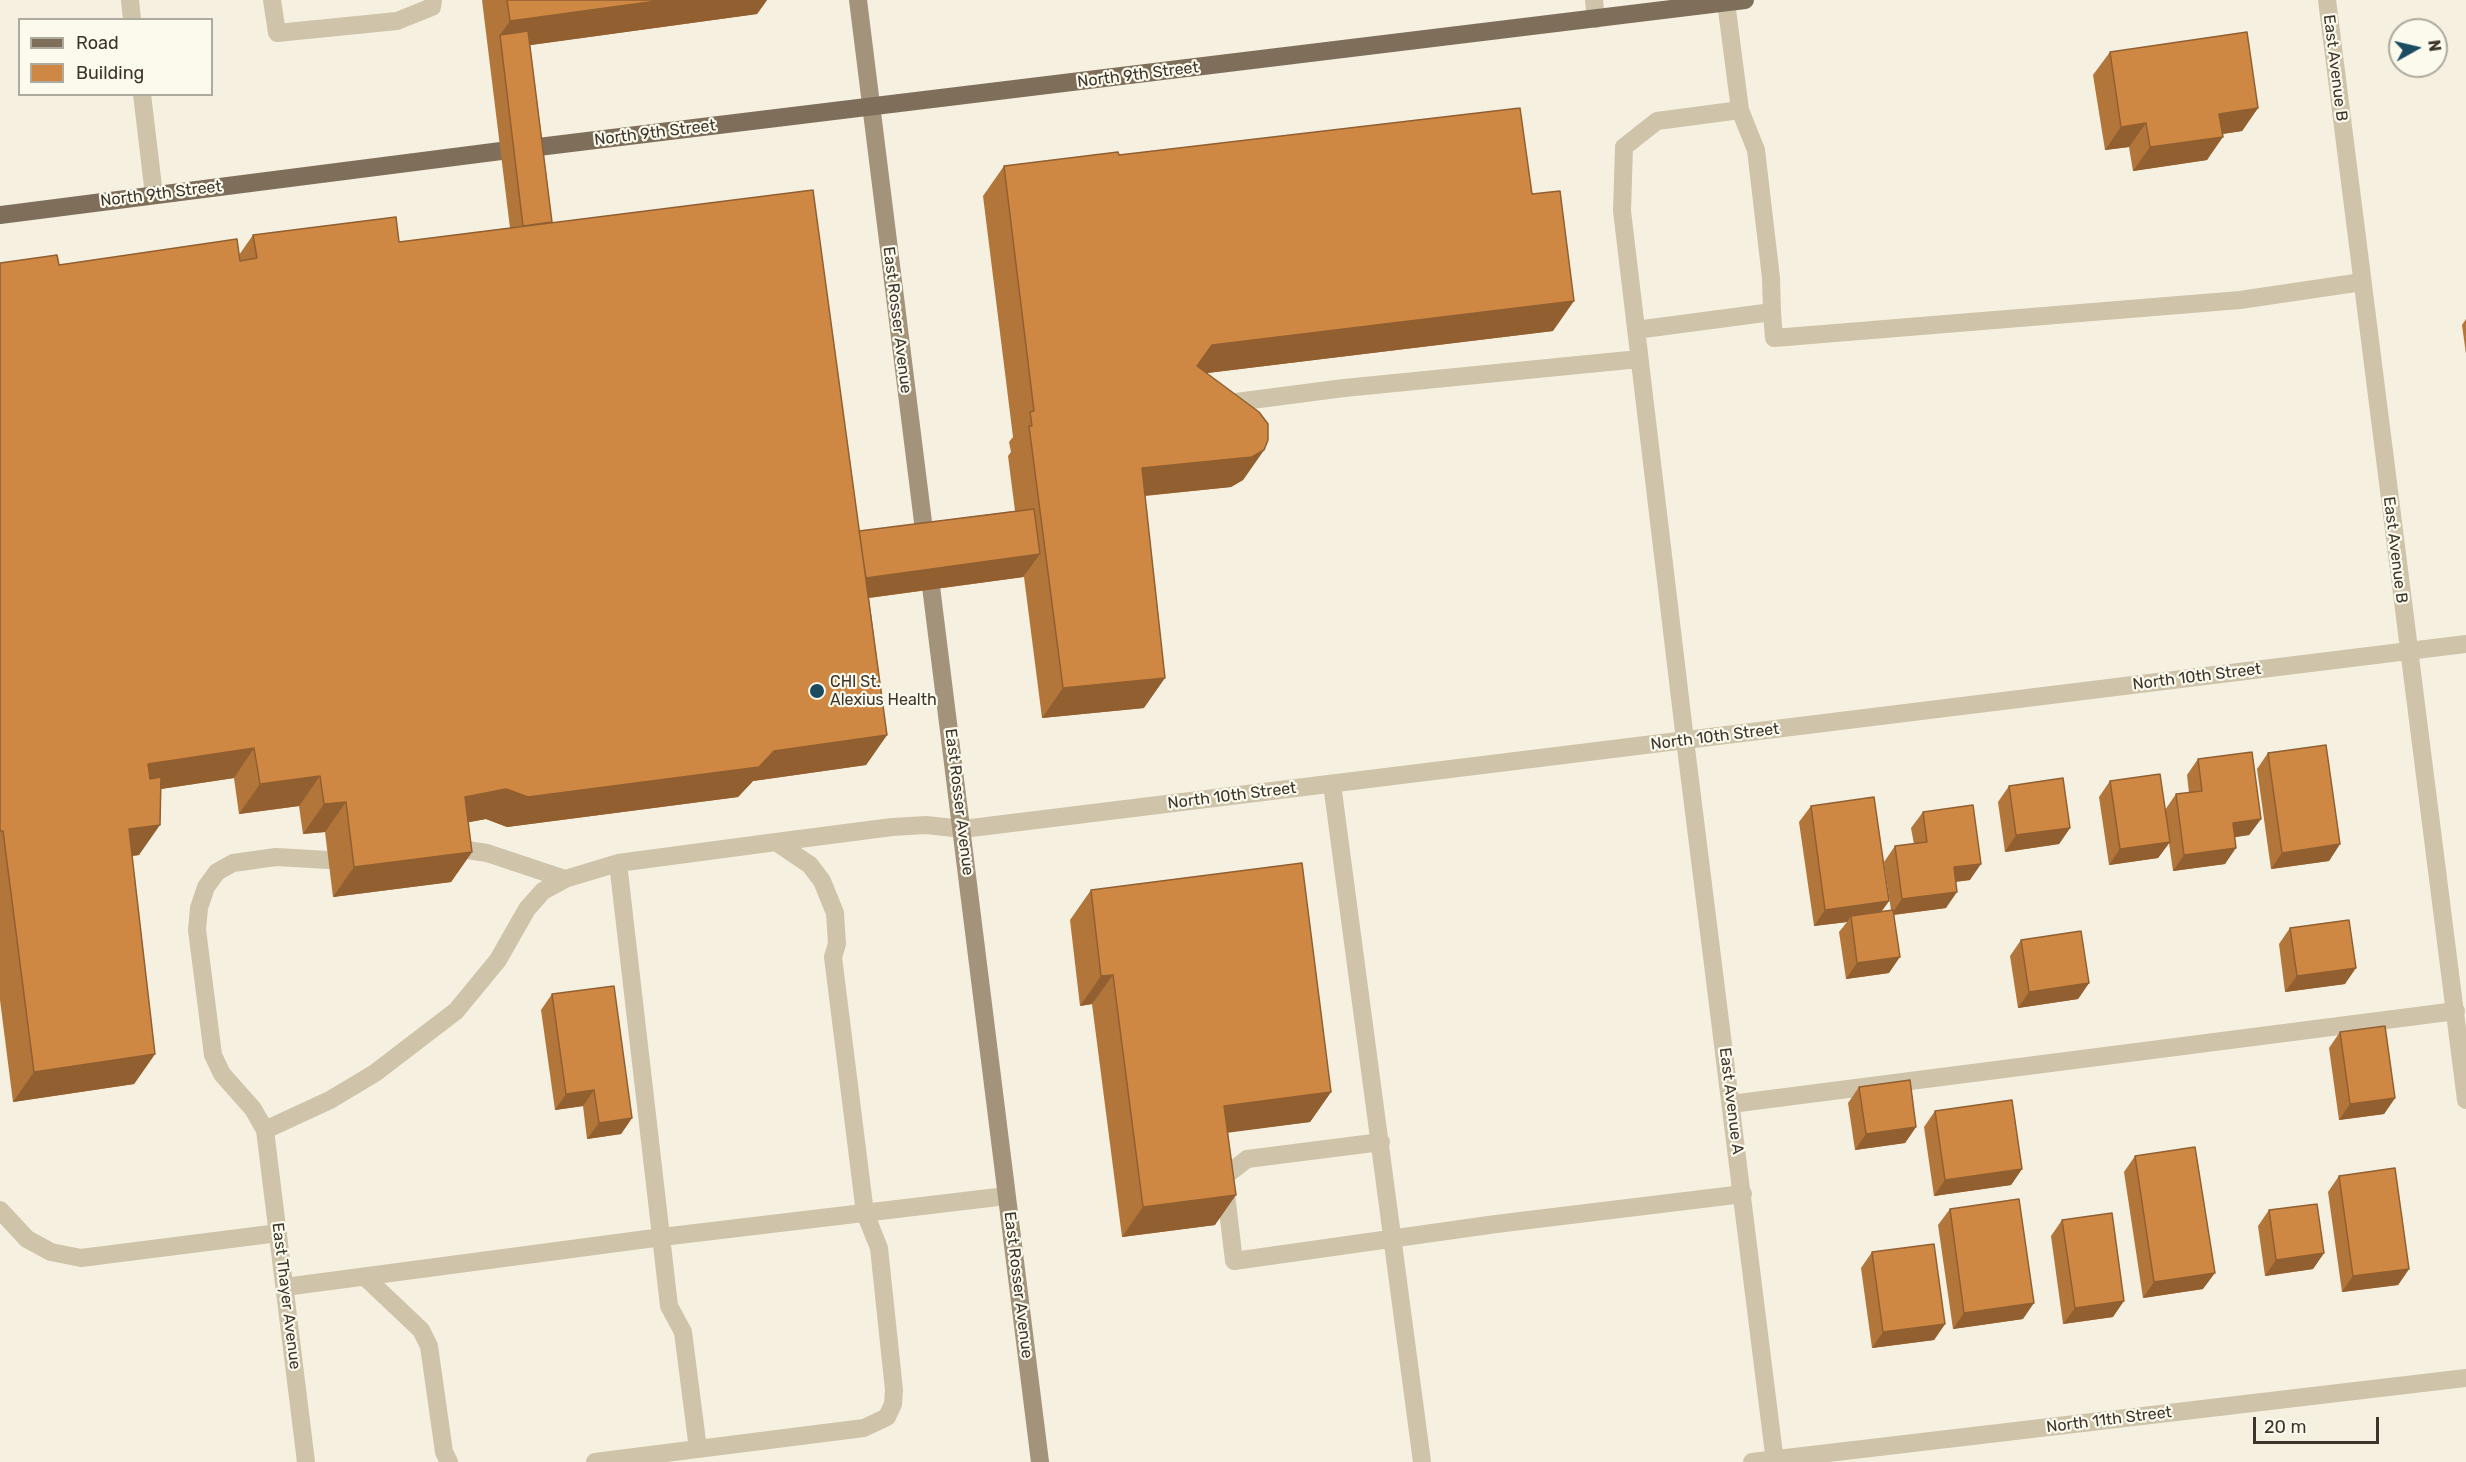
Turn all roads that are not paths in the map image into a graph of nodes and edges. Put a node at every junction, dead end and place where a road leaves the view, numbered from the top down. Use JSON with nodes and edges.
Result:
{"nodes":[{"id":1,"x":130,"y":0,"type":"edge"},
{"id":2,"x":272,"y":0,"type":"edge"},
{"id":3,"x":433,"y":0,"type":"edge"},
{"id":4,"x":858,"y":0,"type":"edge"},
{"id":5,"x":1594,"y":0,"type":"edge"},
{"id":6,"x":1745,"y":0,"type":"edge"},
{"id":7,"x":2327,"y":0,"type":"edge"},
{"id":8,"x":1726,"y":2,"type":"junction"},
{"id":9,"x":132,"y":18,"type":"edge"},
{"id":10,"x":1596,"y":19,"type":"junction"},
{"id":11,"x":142,"y":96,"type":"edge"},
{"id":12,"x":870,"y":108,"type":"junction"},
{"id":13,"x":1740,"y":110,"type":"junction"},
{"id":14,"x":530,"y":148,"type":"edge"},
{"id":15,"x":501,"y":152,"type":"dead end"},
{"id":16,"x":154,"y":195,"type":"junction"},
{"id":17,"x":0,"y":215,"type":"edge"},
{"id":18,"x":2362,"y":282,"type":"junction"},
{"id":19,"x":1772,"y":312,"type":"junction"},
{"id":20,"x":1636,"y":330,"type":"junction"},
{"id":21,"x":1639,"y":359,"type":"junction"},
{"id":22,"x":1205,"y":406,"type":"edge"},
{"id":23,"x":2466,"y":644,"type":"edge"},
{"id":24,"x":2408,"y":651,"type":"junction"},
{"id":25,"x":1685,"y":740,"type":"junction"},
{"id":26,"x":1332,"y":784,"type":"junction"},
{"id":27,"x":963,"y":829,"type":"junction"},
{"id":28,"x":776,"y":842,"type":"junction"},
{"id":29,"x":447,"y":847,"type":"edge"},
{"id":30,"x":328,"y":860,"type":"dead end"},
{"id":31,"x":618,"y":863,"type":"junction"},
{"id":32,"x":565,"y":879,"type":"junction"},
{"id":33,"x":2456,"y":1011,"type":"junction"},
{"id":34,"x":2466,"y":1100,"type":"edge"},
{"id":35,"x":1731,"y":1104,"type":"junction"},
{"id":36,"x":265,"y":1130,"type":"junction"},
{"id":37,"x":1381,"y":1142,"type":"junction"},
{"id":38,"x":1743,"y":1194,"type":"junction"},
{"id":39,"x":1006,"y":1196,"type":"junction"},
{"id":40,"x":0,"y":1210,"type":"edge"},
{"id":41,"x":865,"y":1213,"type":"junction"},
{"id":42,"x":278,"y":1233,"type":"junction"},
{"id":43,"x":662,"y":1237,"type":"junction"},
{"id":44,"x":1394,"y":1239,"type":"junction"},
{"id":45,"x":366,"y":1276,"type":"junction"},
{"id":46,"x":285,"y":1287,"type":"junction"},
{"id":47,"x":2466,"y":1378,"type":"edge"},
{"id":48,"x":698,"y":1449,"type":"junction"},
{"id":49,"x":1775,"y":1461,"type":"edge"},
{"id":50,"x":306,"y":1462,"type":"edge"},
{"id":51,"x":448,"y":1462,"type":"edge"},
{"id":52,"x":595,"y":1462,"type":"edge"},
{"id":53,"x":1040,"y":1462,"type":"edge"},
{"id":54,"x":1422,"y":1462,"type":"edge"},
{"id":55,"x":1752,"y":1462,"type":"edge"}],
"edges":[{"from":1,"to":9,"type":"street"},
{"from":2,"to":3,"type":"street"},
{"from":4,"to":12,"type":"street","name":"East Rosser Avenue"},
{"from":5,"to":10,"type":"street"},
{"from":6,"to":8,"type":"main road","name":"North 9th Street"},
{"from":7,"to":18,"type":"street","name":"East Avenue B"},
{"from":8,"to":10,"type":"main road","name":"North 9th Street"},
{"from":8,"to":13,"type":"street"},
{"from":10,"to":12,"type":"main road","name":"North 9th Street"},
{"from":11,"to":16,"type":"street"},
{"from":12,"to":14,"type":"main road","name":"North 9th Street"},
{"from":12,"to":27,"type":"street","name":"East Rosser Avenue"},
{"from":13,"to":19,"type":"street"},
{"from":13,"to":20,"type":"street","name":"East Avenue A"},
{"from":15,"to":16,"type":"main road","name":"North 9th Street"},
{"from":16,"to":17,"type":"main road","name":"North 9th Street"},
{"from":18,"to":19,"type":"street"},
{"from":18,"to":24,"type":"street","name":"East Avenue B"},
{"from":19,"to":20,"type":"street"},
{"from":20,"to":21,"type":"street","name":"East Avenue A"},
{"from":21,"to":22,"type":"street"},
{"from":21,"to":25,"type":"street","name":"East Avenue A"},
{"from":23,"to":24,"type":"street","name":"North 10th Street"},
{"from":24,"to":25,"type":"street","name":"North 10th Street"},
{"from":24,"to":33,"type":"street","name":"East Avenue B"},
{"from":25,"to":26,"type":"street","name":"North 10th Street"},
{"from":25,"to":35,"type":"street","name":"East Avenue A"},
{"from":26,"to":27,"type":"street","name":"North 10th Street"},
{"from":26,"to":37,"type":"street"},
{"from":27,"to":28,"type":"street","name":"North 10th Street"},
{"from":27,"to":39,"type":"street","name":"East Rosser Avenue"},
{"from":28,"to":31,"type":"street","name":"North 10th Street"},
{"from":28,"to":41,"type":"street"},
{"from":29,"to":32,"type":"street"},
{"from":30,"to":36,"type":"street"},
{"from":31,"to":32,"type":"street","name":"North 10th Street"},
{"from":31,"to":43,"type":"street"},
{"from":32,"to":36,"type":"street","name":"North 10th Street"},
{"from":33,"to":34,"type":"street","name":"East Avenue B"},
{"from":33,"to":35,"type":"street"},
{"from":35,"to":38,"type":"street","name":"East Avenue A"},
{"from":36,"to":42,"type":"street","name":"East Thayer Avenue"},
{"from":37,"to":44,"type":"street"},
{"from":37,"to":44,"type":"street"},
{"from":38,"to":44,"type":"street"},
{"from":38,"to":49,"type":"street","name":"East Avenue A"},
{"from":39,"to":41,"type":"street"},
{"from":39,"to":53,"type":"street","name":"East Rosser Avenue"},
{"from":40,"to":42,"type":"street"},
{"from":41,"to":43,"type":"street"},
{"from":41,"to":48,"type":"street"},
{"from":42,"to":46,"type":"street","name":"East Thayer Avenue"},
{"from":43,"to":45,"type":"street"},
{"from":43,"to":48,"type":"street"},
{"from":44,"to":54,"type":"street"},
{"from":45,"to":46,"type":"street"},
{"from":45,"to":51,"type":"street"},
{"from":46,"to":50,"type":"street","name":"East Thayer Avenue"},
{"from":47,"to":49,"type":"street","name":"North 11th Street"},
{"from":48,"to":52,"type":"street"},
{"from":49,"to":55,"type":"street","name":"North 11th Street"}]}
